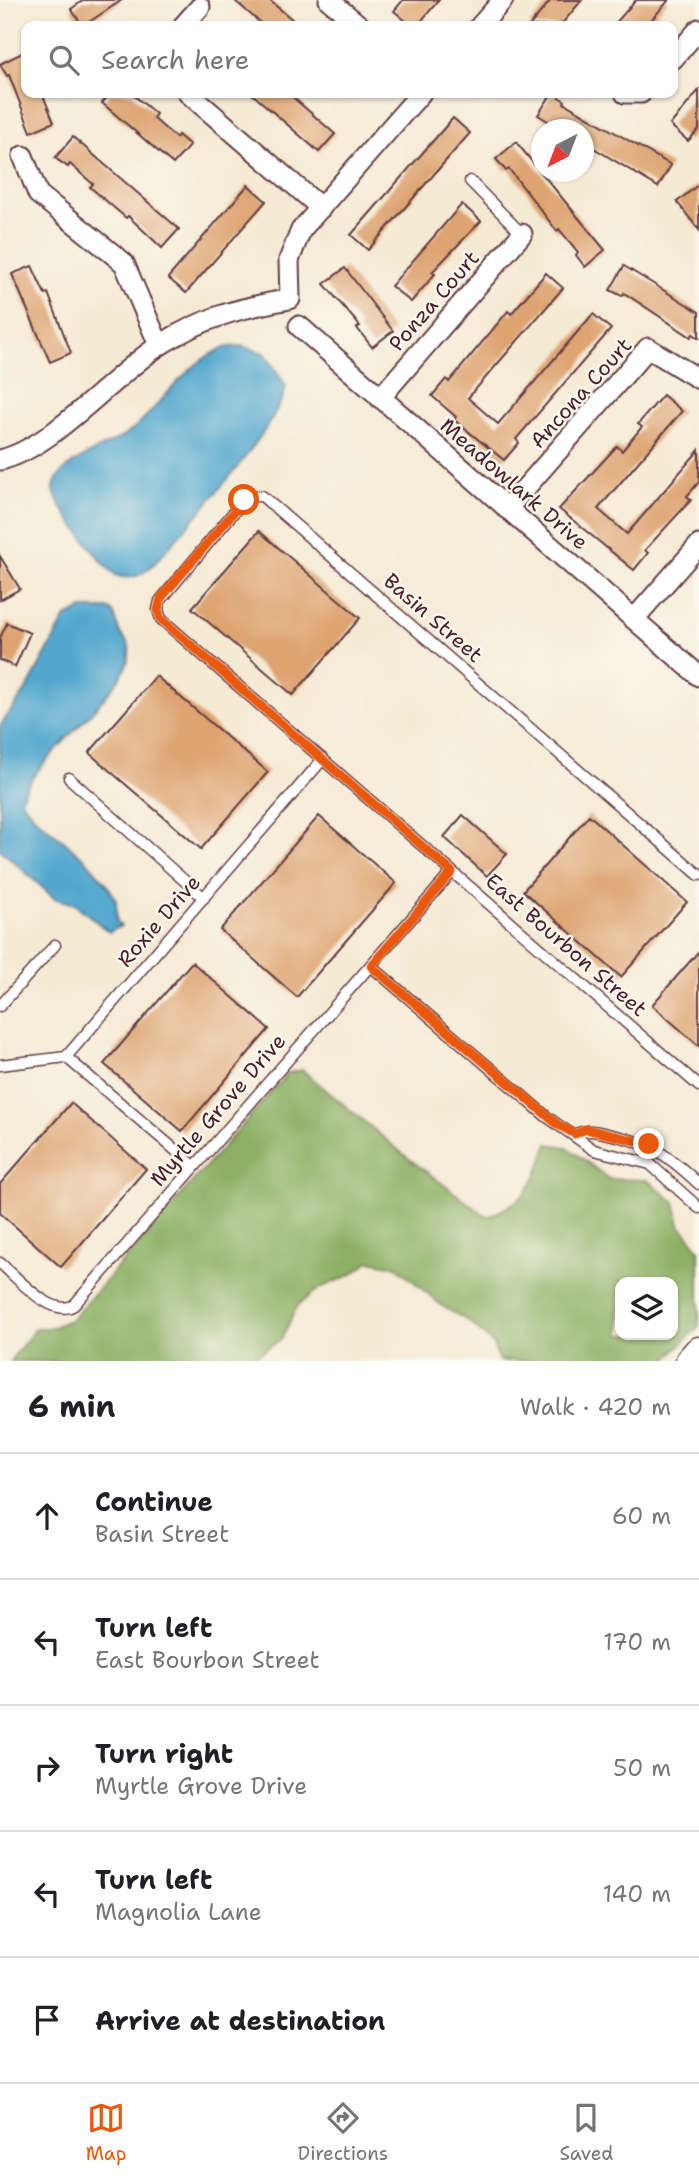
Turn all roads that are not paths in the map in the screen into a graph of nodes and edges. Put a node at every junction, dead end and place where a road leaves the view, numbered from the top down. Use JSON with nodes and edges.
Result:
{"nodes":[{"id":1,"x":329,"y":0,"type":"edge"},
{"id":2,"x":503,"y":0,"type":"edge"},
{"id":3,"x":200,"y":7,"type":"dead end"},
{"id":4,"x":187,"y":21,"type":"edge"},
{"id":5,"x":354,"y":21,"type":"edge"},
{"id":6,"x":484,"y":21,"type":"edge"},
{"id":7,"x":699,"y":29,"type":"edge"},
{"id":8,"x":678,"y":53,"type":"edge"},
{"id":9,"x":194,"y":98,"type":"edge"},
{"id":10,"x":417,"y":98,"type":"edge"},
{"id":11,"x":23,"y":156,"type":"dead end"},
{"id":12,"x":470,"y":181,"type":"dead end"},
{"id":13,"x":321,"y":208,"type":"junction"},
{"id":14,"x":522,"y":234,"type":"joint"},
{"id":15,"x":299,"y":326,"type":"dead end"},
{"id":16,"x":159,"y":345,"type":"junction"},
{"id":17,"x":699,"y":379,"type":"edge"},
{"id":18,"x":380,"y":398,"type":"junction"},
{"id":19,"x":0,"y":460,"type":"edge"},
{"id":20,"x":508,"y":509,"type":"junction"},
{"id":21,"x":699,"y":545,"type":"edge"},
{"id":22,"x":158,"y":610,"type":"joint"},
{"id":23,"x":634,"y":619,"type":"junction"},
{"id":24,"x":699,"y":676,"type":"edge"},
{"id":25,"x":323,"y":759,"type":"junction"},
{"id":26,"x":69,"y":778,"type":"dead end"},
{"id":27,"x":452,"y":872,"type":"junction"},
{"id":28,"x":699,"y":874,"type":"edge"},
{"id":29,"x":204,"y":898,"type":"junction"},
{"id":30,"x":55,"y":945,"type":"dead end"},
{"id":31,"x":371,"y":966,"type":"junction"},
{"id":32,"x":0,"y":1006,"type":"edge"},
{"id":33,"x":66,"y":1057,"type":"junction"},
{"id":34,"x":0,"y":1065,"type":"edge"},
{"id":35,"x":699,"y":1086,"type":"edge"},
{"id":36,"x":575,"y":1134,"type":"junction"},
{"id":37,"x":194,"y":1166,"type":"junction"},
{"id":38,"x":699,"y":1184,"type":"edge"},
{"id":39,"x":699,"y":1208,"type":"edge"},
{"id":40,"x":0,"y":1262,"type":"edge"},
{"id":41,"x":699,"y":1352,"type":"edge"},
{"id":42,"x":691,"y":1361,"type":"edge"}],
"edges":[{"from":1,"to":5,"type":"street"},
{"from":2,"to":6,"type":"street"},
{"from":3,"to":4,"type":"street"},
{"from":7,"to":8,"type":"street"},
{"from":9,"to":13,"type":"street"},
{"from":10,"to":13,"type":"street"},
{"from":11,"to":16,"type":"street"},
{"from":12,"to":14,"type":"lane"},
{"from":13,"to":16,"type":"street"},
{"from":14,"to":18,"type":"street","name":"Ponza Court"},
{"from":15,"to":18,"type":"street","name":"Meadowlark Drive"},
{"from":16,"to":19,"type":"street"},
{"from":17,"to":20,"type":"street","name":"Ancona Court"},
{"from":18,"to":20,"type":"street","name":"Meadowlark Drive"},
{"from":20,"to":23,"type":"street","name":"Meadowlark Drive"},
{"from":21,"to":23,"type":"street"},
{"from":22,"to":25,"type":"lane","name":"East Bourbon Street"},
{"from":22,"to":28,"type":"lane","name":"Basin Street"},
{"from":23,"to":24,"type":"street","name":"Meadowlark Drive"},
{"from":25,"to":27,"type":"lane","name":"East Bourbon Street"},
{"from":25,"to":29,"type":"lane","name":"Roxie Drive"},
{"from":26,"to":29,"type":"lane"},
{"from":27,"to":31,"type":"lane","name":"Myrtle Grove Drive"},
{"from":27,"to":35,"type":"lane","name":"East Bourbon Street"},
{"from":29,"to":33,"type":"lane","name":"Roxie Drive"},
{"from":30,"to":32,"type":"lane"},
{"from":31,"to":36,"type":"lane"},
{"from":31,"to":37,"type":"lane","name":"Myrtle Grove Drive"},
{"from":33,"to":34,"type":"lane"},
{"from":33,"to":37,"type":"lane"},
{"from":36,"to":38,"type":"lane"},
{"from":36,"to":39,"type":"lane"},
{"from":37,"to":40,"type":"lane","name":"Myrtle Grove Drive"},
{"from":41,"to":42,"type":"main road"}]}
